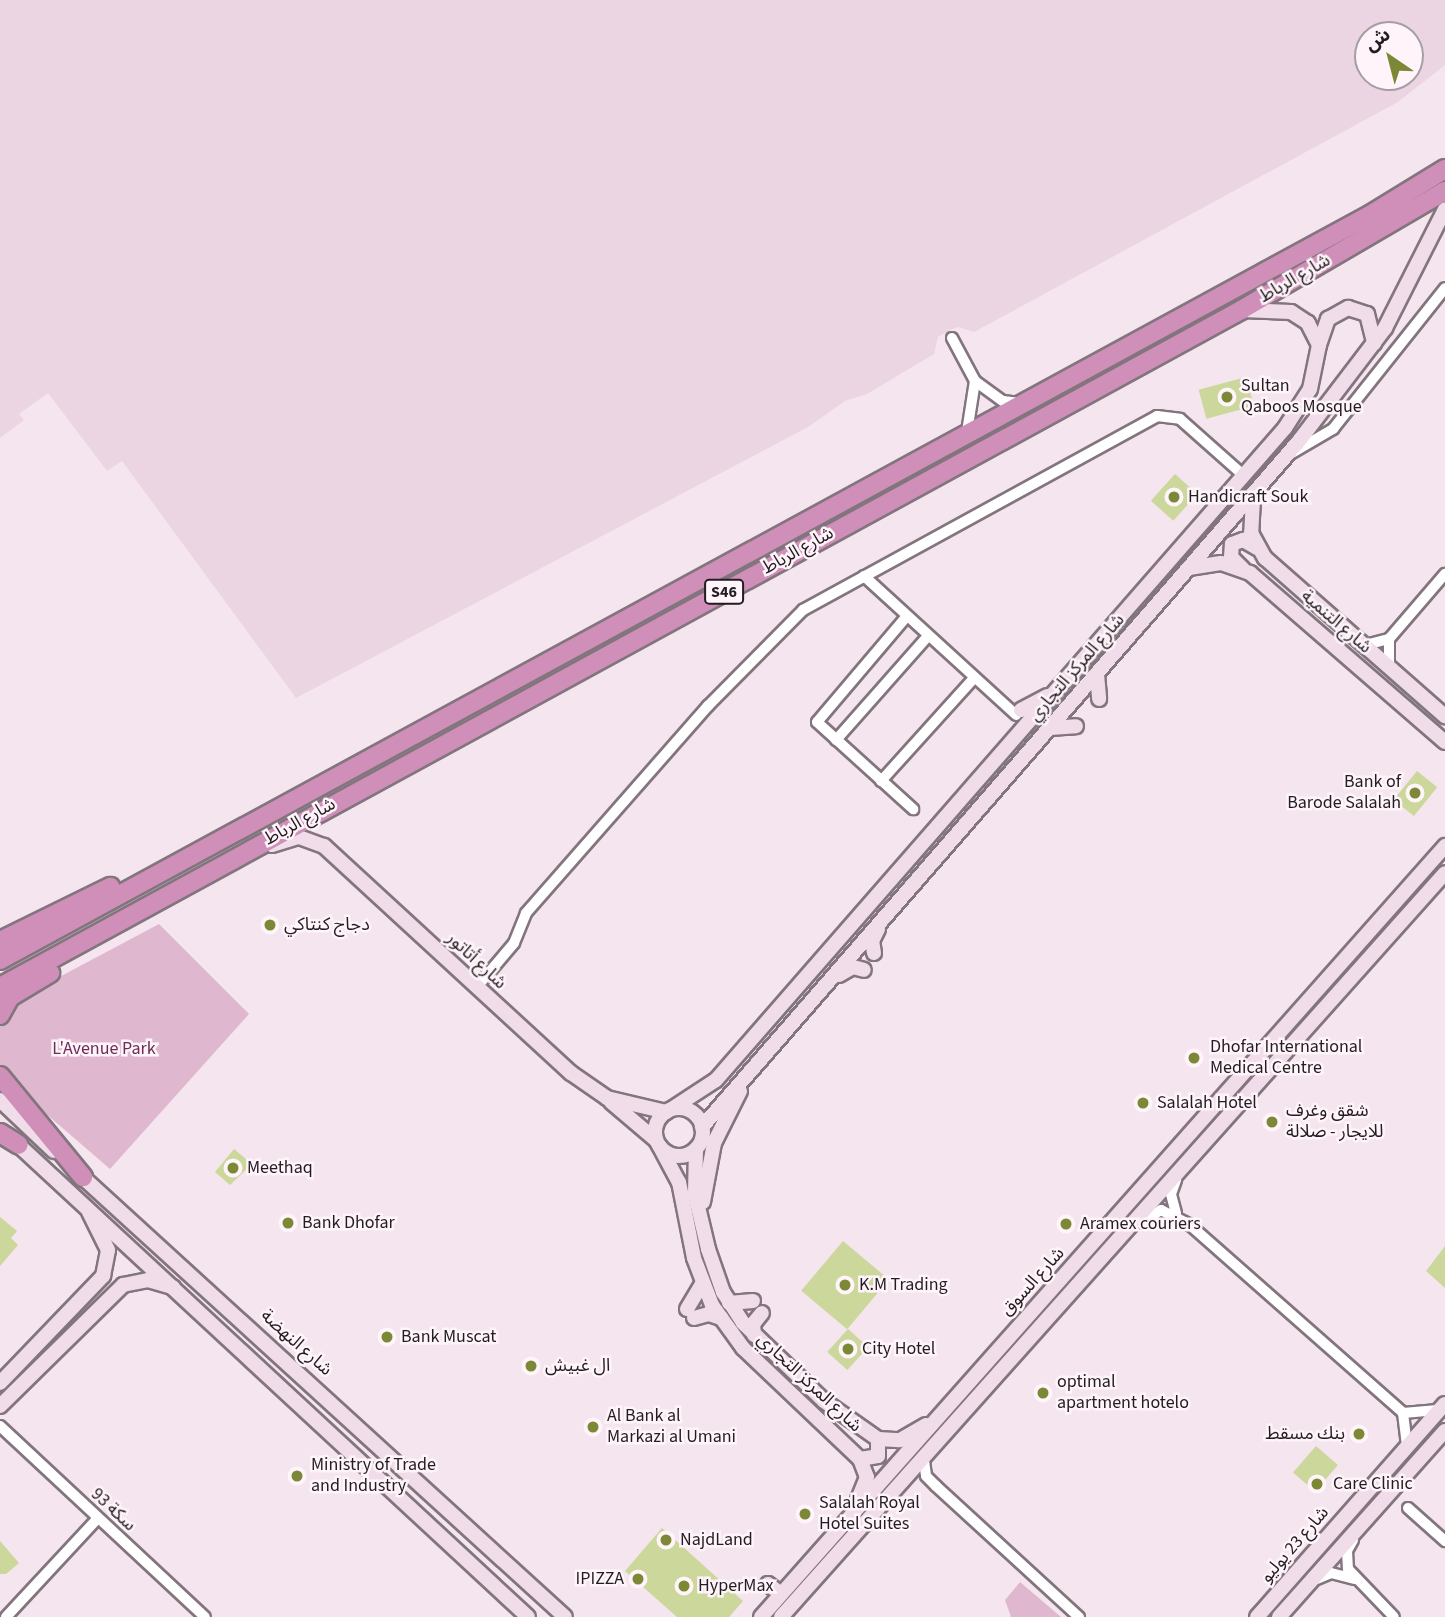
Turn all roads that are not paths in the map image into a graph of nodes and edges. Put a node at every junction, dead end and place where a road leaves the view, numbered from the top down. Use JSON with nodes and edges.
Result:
{"nodes":[{"id":1,"x":1445,"y":169,"type":"edge"},
{"id":2,"x":1445,"y":191,"type":"edge"},
{"id":3,"x":1445,"y":209,"type":"edge"},
{"id":4,"x":1445,"y":288,"type":"edge"},
{"id":5,"x":1241,"y":310,"type":"junction"},
{"id":6,"x":952,"y":338,"type":"dead end"},
{"id":7,"x":1374,"y":342,"type":"junction"},
{"id":8,"x":1319,"y":345,"type":"junction"},
{"id":9,"x":975,"y":381,"type":"junction"},
{"id":10,"x":1024,"y":404,"type":"junction"},
{"id":11,"x":966,"y":435,"type":"junction"},
{"id":12,"x":1285,"y":457,"type":"junction"},
{"id":13,"x":1243,"y":475,"type":"junction"},
{"id":14,"x":1253,"y":496,"type":"junction"},
{"id":15,"x":1260,"y":552,"type":"junction"},
{"id":16,"x":1189,"y":568,"type":"junction"},
{"id":17,"x":1243,"y":569,"type":"junction"},
{"id":18,"x":1445,"y":575,"type":"edge"},
{"id":19,"x":864,"y":576,"type":"junction"},
{"id":20,"x":907,"y":616,"type":"junction"},
{"id":21,"x":928,"y":636,"type":"junction"},
{"id":22,"x":1389,"y":639,"type":"junction"},
{"id":23,"x":1365,"y":645,"type":"junction"},
{"id":24,"x":1389,"y":666,"type":"junction"},
{"id":25,"x":1097,"y":674,"type":"junction"},
{"id":26,"x":974,"y":678,"type":"junction"},
{"id":27,"x":1057,"y":690,"type":"junction"},
{"id":28,"x":1099,"y":699,"type":"dead end"},
{"id":29,"x":1018,"y":713,"type":"joint"},
{"id":30,"x":1445,"y":716,"type":"edge"},
{"id":31,"x":1076,"y":726,"type":"dead end"},
{"id":32,"x":1049,"y":728,"type":"junction"},
{"id":33,"x":836,"y":740,"type":"junction"},
{"id":34,"x":1445,"y":742,"type":"edge"},
{"id":35,"x":881,"y":781,"type":"junction"},
{"id":36,"x":914,"y":809,"type":"dead end"},
{"id":37,"x":1445,"y":846,"type":"edge"},
{"id":38,"x":207,"y":848,"type":"junction"},
{"id":39,"x":215,"y":868,"type":"junction"},
{"id":40,"x":1445,"y":873,"type":"edge"},
{"id":41,"x":888,"y":913,"type":"junction"},
{"id":42,"x":114,"y":924,"type":"junction"},
{"id":43,"x":0,"y":941,"type":"edge"},
{"id":44,"x":874,"y":953,"type":"dead end"},
{"id":45,"x":0,"y":960,"type":"edge"},
{"id":46,"x":864,"y":970,"type":"dead end"},
{"id":47,"x":0,"y":987,"type":"edge"},
{"id":48,"x":476,"y":988,"type":"junction"},
{"id":49,"x":819,"y":991,"type":"junction"},
{"id":50,"x":0,"y":1015,"type":"edge"},
{"id":51,"x":756,"y":1061,"type":"junction"},
{"id":52,"x":0,"y":1076,"type":"edge"},
{"id":53,"x":607,"y":1098,"type":"junction"},
{"id":54,"x":0,"y":1100,"type":"edge"},
{"id":55,"x":670,"y":1110,"type":"junction"},
{"id":56,"x":702,"y":1127,"type":"junction"},
{"id":57,"x":0,"y":1131,"type":"edge"},
{"id":58,"x":658,"y":1144,"type":"junction"},
{"id":59,"x":19,"y":1145,"type":"joint"},
{"id":60,"x":696,"y":1149,"type":"junction"},
{"id":61,"x":1191,"y":1156,"type":"junction"},
{"id":62,"x":83,"y":1177,"type":"junction"},
{"id":63,"x":78,"y":1197,"type":"junction"},
{"id":64,"x":1176,"y":1213,"type":"junction"},
{"id":65,"x":704,"y":1232,"type":"junction"},
{"id":66,"x":1091,"y":1271,"type":"junction"},
{"id":67,"x":103,"y":1276,"type":"junction"},
{"id":68,"x":702,"y":1284,"type":"junction"},
{"id":69,"x":117,"y":1289,"type":"junction"},
{"id":70,"x":181,"y":1290,"type":"junction"},
{"id":71,"x":754,"y":1300,"type":"dead end"},
{"id":72,"x":729,"y":1303,"type":"junction"},
{"id":73,"x":762,"y":1313,"type":"dead end"},
{"id":74,"x":721,"y":1318,"type":"junction"},
{"id":75,"x":754,"y":1335,"type":"junction"},
{"id":76,"x":0,"y":1383,"type":"edge"},
{"id":77,"x":0,"y":1406,"type":"edge"},
{"id":78,"x":1443,"y":1406,"type":"edge"},
{"id":79,"x":1403,"y":1413,"type":"junction"},
{"id":80,"x":938,"y":1418,"type":"junction"},
{"id":81,"x":0,"y":1426,"type":"edge"},
{"id":82,"x":1445,"y":1431,"type":"edge"},
{"id":83,"x":878,"y":1439,"type":"junction"},
{"id":84,"x":1407,"y":1446,"type":"junction"},
{"id":85,"x":860,"y":1460,"type":"junction"},
{"id":86,"x":924,"y":1461,"type":"junction"},
{"id":87,"x":1408,"y":1508,"type":"dead end"},
{"id":88,"x":98,"y":1518,"type":"junction"},
{"id":89,"x":841,"y":1527,"type":"junction"},
{"id":90,"x":1354,"y":1533,"type":"junction"},
{"id":91,"x":1445,"y":1541,"type":"edge"},
{"id":92,"x":1355,"y":1579,"type":"junction"},
{"id":93,"x":1311,"y":1581,"type":"junction"},
{"id":94,"x":781,"y":1594,"type":"junction"},
{"id":95,"x":771,"y":1606,"type":"junction"},
{"id":96,"x":6,"y":1617,"type":"edge"},
{"id":97,"x":205,"y":1617,"type":"edge"},
{"id":98,"x":528,"y":1617,"type":"edge"},
{"id":99,"x":565,"y":1617,"type":"edge"},
{"id":100,"x":761,"y":1617,"type":"edge"},
{"id":101,"x":781,"y":1617,"type":"edge"},
{"id":102,"x":1079,"y":1617,"type":"edge"},
{"id":103,"x":1257,"y":1617,"type":"edge"},
{"id":104,"x":1279,"y":1617,"type":"edge"},
{"id":105,"x":1394,"y":1617,"type":"edge"}],
"edges":[{"from":1,"to":10,"type":"highway","name":"شارع الرباط","number":"S46"},
{"from":2,"to":5,"type":"highway","name":"شارع الرباط","number":"S46"},
{"from":3,"to":7,"type":"street","name":"شارع المركز التجاري"},
{"from":4,"to":12,"type":"street"},
{"from":5,"to":8,"type":"street"},
{"from":5,"to":39,"type":"highway","name":"شارع الرباط","number":"S46"},
{"from":6,"to":9,"type":"street"},
{"from":7,"to":8,"type":"street","name":"شارع المركز التجاري"},
{"from":7,"to":12,"type":"street","name":"شارع المركز التجاري"},
{"from":8,"to":13,"type":"street","name":"شارع المركز التجاري"},
{"from":9,"to":10,"type":"street"},
{"from":9,"to":11,"type":"street"},
{"from":10,"to":11,"type":"highway","name":"شارع الرباط","number":"S46"},
{"from":11,"to":38,"type":"highway","name":"شارع الرباط","number":"S46"},
{"from":12,"to":14,"type":"street","name":"شارع المركز التجاري"},
{"from":13,"to":19,"type":"street"},
{"from":13,"to":27,"type":"street","name":"شارع المركز التجاري"},
{"from":14,"to":15,"type":"street"},
{"from":14,"to":16,"type":"street","name":"شارع المركز التجاري"},
{"from":15,"to":17,"type":"street"},
{"from":15,"to":23,"type":"street","name":"شارع التنمية"},
{"from":16,"to":17,"type":"street"},
{"from":16,"to":25,"type":"street","name":"شارع المركز التجاري"},
{"from":17,"to":34,"type":"street","name":"شارع التنمية"},
{"from":18,"to":22,"type":"street"},
{"from":19,"to":20,"type":"street"},
{"from":19,"to":48,"type":"street"},
{"from":20,"to":21,"type":"street"},
{"from":20,"to":33,"type":"street"},
{"from":21,"to":26,"type":"street"},
{"from":21,"to":33,"type":"street"},
{"from":22,"to":23,"type":"street"},
{"from":22,"to":24,"type":"street"},
{"from":23,"to":24,"type":"street","name":"شارع التنمية"},
{"from":24,"to":30,"type":"street","name":"شارع التنمية"},
{"from":25,"to":28,"type":"street"},
{"from":25,"to":32,"type":"street","name":"شارع المركز التجاري"},
{"from":26,"to":29,"type":"street"},
{"from":26,"to":35,"type":"street"},
{"from":27,"to":29,"type":"street"},
{"from":27,"to":55,"type":"street","name":"شارع المركز التجاري"},
{"from":31,"to":32,"type":"street"},
{"from":32,"to":41,"type":"street","name":"شارع المركز التجاري"},
{"from":33,"to":35,"type":"street"},
{"from":35,"to":36,"type":"street"},
{"from":37,"to":80,"type":"street","name":"شارع السوق"},
{"from":38,"to":43,"type":"highway"},
{"from":38,"to":45,"type":"highway","name":"شارع الرباط","number":"S46"},
{"from":39,"to":42,"type":"highway","name":"شارع الرباط","number":"S46"},
{"from":39,"to":48,"type":"street","name":"شارع أتاتور"},
{"from":40,"to":61,"type":"street","name":"شارع السوق"},
{"from":41,"to":44,"type":"street"},
{"from":41,"to":49,"type":"street","name":"شارع المركز التجاري"},
{"from":42,"to":47,"type":"highway","name":"شارع الرباط","number":"S46"},
{"from":42,"to":50,"type":"highway"},
{"from":46,"to":49,"type":"street"},
{"from":48,"to":53,"type":"street","name":"شارع أتاتور"},
{"from":49,"to":51,"type":"street","name":"شارع المركز التجاري"},
{"from":51,"to":56,"type":"street","name":"شارع المركز التجاري"},
{"from":51,"to":65,"type":"street"},
{"from":52,"to":62,"type":"highway"},
{"from":53,"to":55,"type":"street","name":"شارع أتاتور"},
{"from":53,"to":58,"type":"street","name":"شارع أتاتور"},
{"from":54,"to":62,"type":"street","name":"شارع النهضة"},
{"from":55,"to":56,"type":"street"},
{"from":55,"to":58,"type":"street"},
{"from":56,"to":60,"type":"street"},
{"from":57,"to":59,"type":"highway"},
{"from":58,"to":60,"type":"street"},
{"from":58,"to":68,"type":"street","name":"شارع المركز التجاري"},
{"from":59,"to":63,"type":"street"},
{"from":60,"to":65,"type":"street","name":"شارع المركز التجاري"},
{"from":61,"to":64,"type":"street"},
{"from":61,"to":66,"type":"street","name":"شارع السوق"},
{"from":62,"to":99,"type":"street","name":"شارع النهضة"},
{"from":63,"to":67,"type":"street"},
{"from":63,"to":70,"type":"street"},
{"from":64,"to":66,"type":"street"},
{"from":64,"to":79,"type":"street"},
{"from":65,"to":72,"type":"street","name":"شارع المركز التجاري"},
{"from":66,"to":86,"type":"street","name":"شارع السوق"},
{"from":67,"to":69,"type":"street"},
{"from":67,"to":76,"type":"street"},
{"from":68,"to":74,"type":"street","name":"شارع المركز التجاري"},
{"from":68,"to":74,"type":"street"},
{"from":69,"to":70,"type":"street"},
{"from":69,"to":77,"type":"street"},
{"from":70,"to":98,"type":"street"},
{"from":71,"to":72,"type":"street"},
{"from":72,"to":75,"type":"street","name":"شارع المركز التجاري"},
{"from":73,"to":75,"type":"street"},
{"from":74,"to":85,"type":"street","name":"شارع المركز التجاري"},
{"from":75,"to":83,"type":"street","name":"شارع المركز التجاري"},
{"from":78,"to":79,"type":"street"},
{"from":78,"to":84,"type":"street","name":"شارع 23 يوليو"},
{"from":79,"to":84,"type":"street"},
{"from":80,"to":83,"type":"street","name":"شارع المركز التجاري"},
{"from":80,"to":89,"type":"street","name":"شارع السوق"},
{"from":81,"to":88,"type":"street","name":"سكة 93"},
{"from":82,"to":90,"type":"street","name":"شارع 23 يوليو"},
{"from":83,"to":85,"type":"street"},
{"from":84,"to":103,"type":"street","name":"شارع 23 يوليو"},
{"from":85,"to":89,"type":"street","name":"شارع المركز التجاري"},
{"from":86,"to":101,"type":"street","name":"شارع السوق"},
{"from":86,"to":102,"type":"street"},
{"from":87,"to":91,"type":"street"},
{"from":88,"to":96,"type":"street"},
{"from":88,"to":97,"type":"street","name":"سكة 93"},
{"from":89,"to":94,"type":"street","name":"شارع السوق"},
{"from":90,"to":92,"type":"street"},
{"from":90,"to":93,"type":"street","name":"شارع 23 يوليو"},
{"from":92,"to":93,"type":"street"},
{"from":92,"to":105,"type":"street"},
{"from":93,"to":104,"type":"street","name":"شارع 23 يوليو"},
{"from":94,"to":95,"type":"street","name":"شارع السوق"},
{"from":94,"to":95,"type":"street"},
{"from":95,"to":100,"type":"street","name":"شارع السوق"}]}
